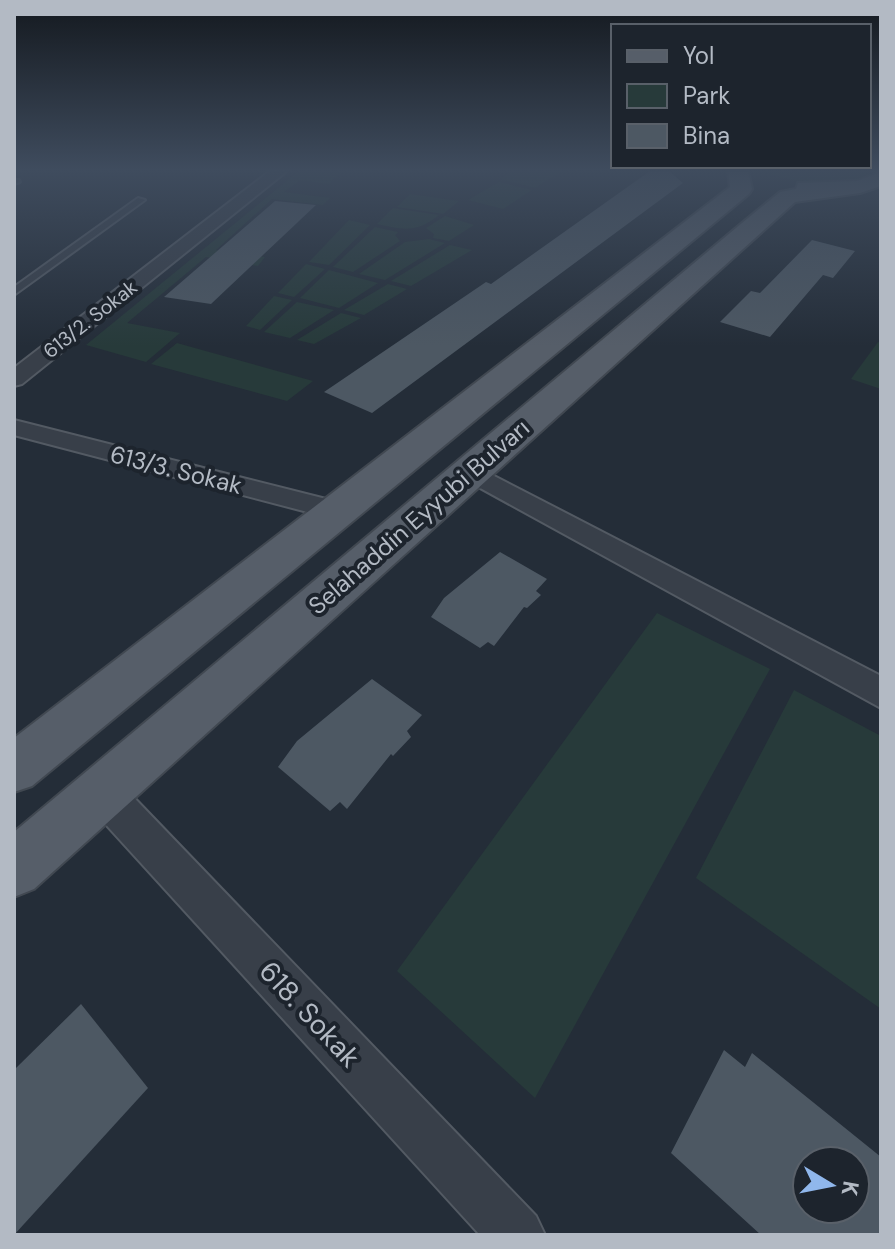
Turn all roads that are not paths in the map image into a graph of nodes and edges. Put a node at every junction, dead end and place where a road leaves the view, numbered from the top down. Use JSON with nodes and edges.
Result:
{"nodes":[{"id":1,"x":101,"y":229,"type":"edge"},
{"id":2,"x":205,"y":229,"type":"edge"},
{"id":3,"x":691,"y":229,"type":"edge"},
{"id":4,"x":751,"y":229,"type":"edge"},
{"id":5,"x":14,"y":292,"type":"edge"},
{"id":6,"x":14,"y":379,"type":"edge"},
{"id":7,"x":14,"y":427,"type":"edge"},
{"id":8,"x":471,"y":472,"type":"junction"},
{"id":9,"x":338,"y":511,"type":"junction"},
{"id":10,"x":881,"y":693,"type":"edge"},
{"id":11,"x":14,"y":769,"type":"edge"},
{"id":12,"x":103,"y":793,"type":"junction"},
{"id":13,"x":14,"y":869,"type":"edge"},
{"id":14,"x":517,"y":1235,"type":"edge"}],
"edges":[{"from":1,"to":5,"type":"lane"},
{"from":2,"to":6,"type":"street","name":"613/2. Sokak"},
{"from":3,"to":9,"type":"main road"},
{"from":4,"to":8,"type":"main road","name":"Selahaddin Eyyubi Bulvarı"},
{"from":7,"to":9,"type":"street","name":"613/3. Sokak"},
{"from":8,"to":10,"type":"street"},
{"from":8,"to":12,"type":"main road","name":"Selahaddin Eyyubi Bulvarı"},
{"from":9,"to":11,"type":"main road"},
{"from":12,"to":13,"type":"main road","name":"Selahaddin Eyyubi Bulvarı"},
{"from":12,"to":14,"type":"street","name":"618. Sokak"}]}
